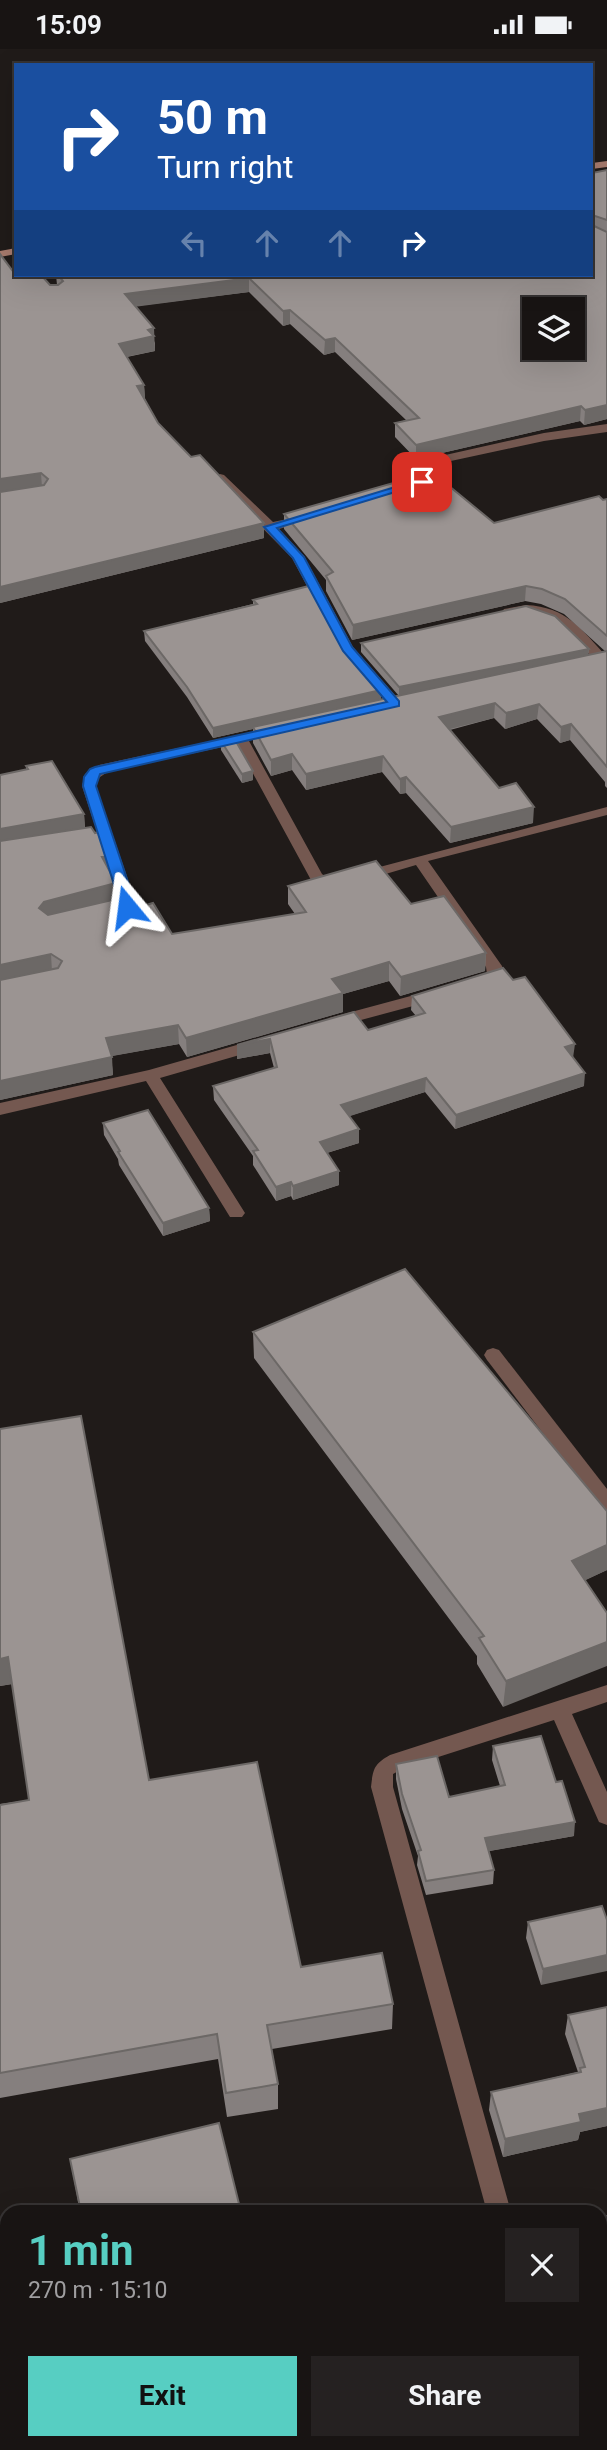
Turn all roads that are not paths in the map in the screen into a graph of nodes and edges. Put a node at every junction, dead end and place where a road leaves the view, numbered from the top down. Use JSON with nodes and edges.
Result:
{"nodes":[{"id":1,"x":605,"y":432,"type":"edge"},
{"id":2,"x":207,"y":465,"type":"edge"},
{"id":3,"x":410,"y":486,"type":"edge"},
{"id":4,"x":318,"y":513,"type":"edge"},
{"id":5,"x":270,"y":527,"type":"junction"},
{"id":6,"x":499,"y":614,"type":"edge"},
{"id":7,"x":600,"y":662,"type":"edge"},
{"id":8,"x":395,"y":704,"type":"edge"},
{"id":9,"x":607,"y":811,"type":"edge"},
{"id":10,"x":419,"y":859,"type":"junction"},
{"id":11,"x":98,"y":915,"type":"edge"},
{"id":12,"x":323,"y":1025,"type":"edge"},
{"id":13,"x":270,"y":1040,"type":"edge"},
{"id":14,"x":150,"y":1075,"type":"junction"},
{"id":15,"x":0,"y":1109,"type":"edge"},
{"id":16,"x":236,"y":1213,"type":"dead end"},
{"id":17,"x":493,"y":1355,"type":"dead end"},
{"id":18,"x":607,"y":1503,"type":"edge"},
{"id":19,"x":607,"y":1693,"type":"edge"},
{"id":20,"x":560,"y":1710,"type":"junction"},
{"id":21,"x":607,"y":1816,"type":"edge"},
{"id":22,"x":497,"y":2205,"type":"edge"}],
"edges":[{"from":1,"to":3,"type":"street"},
{"from":2,"to":5,"type":"street"},
{"from":4,"to":5,"type":"street"},
{"from":5,"to":8,"type":"street"},
{"from":6,"to":7,"type":"street"},
{"from":9,"to":10,"type":"street"},
{"from":10,"to":11,"type":"street"},
{"from":10,"to":12,"type":"street"},
{"from":13,"to":14,"type":"street"},
{"from":14,"to":15,"type":"street"},
{"from":14,"to":16,"type":"street"},
{"from":17,"to":18,"type":"street"},
{"from":19,"to":20,"type":"street"},
{"from":20,"to":21,"type":"street"},
{"from":20,"to":22,"type":"street"}]}
